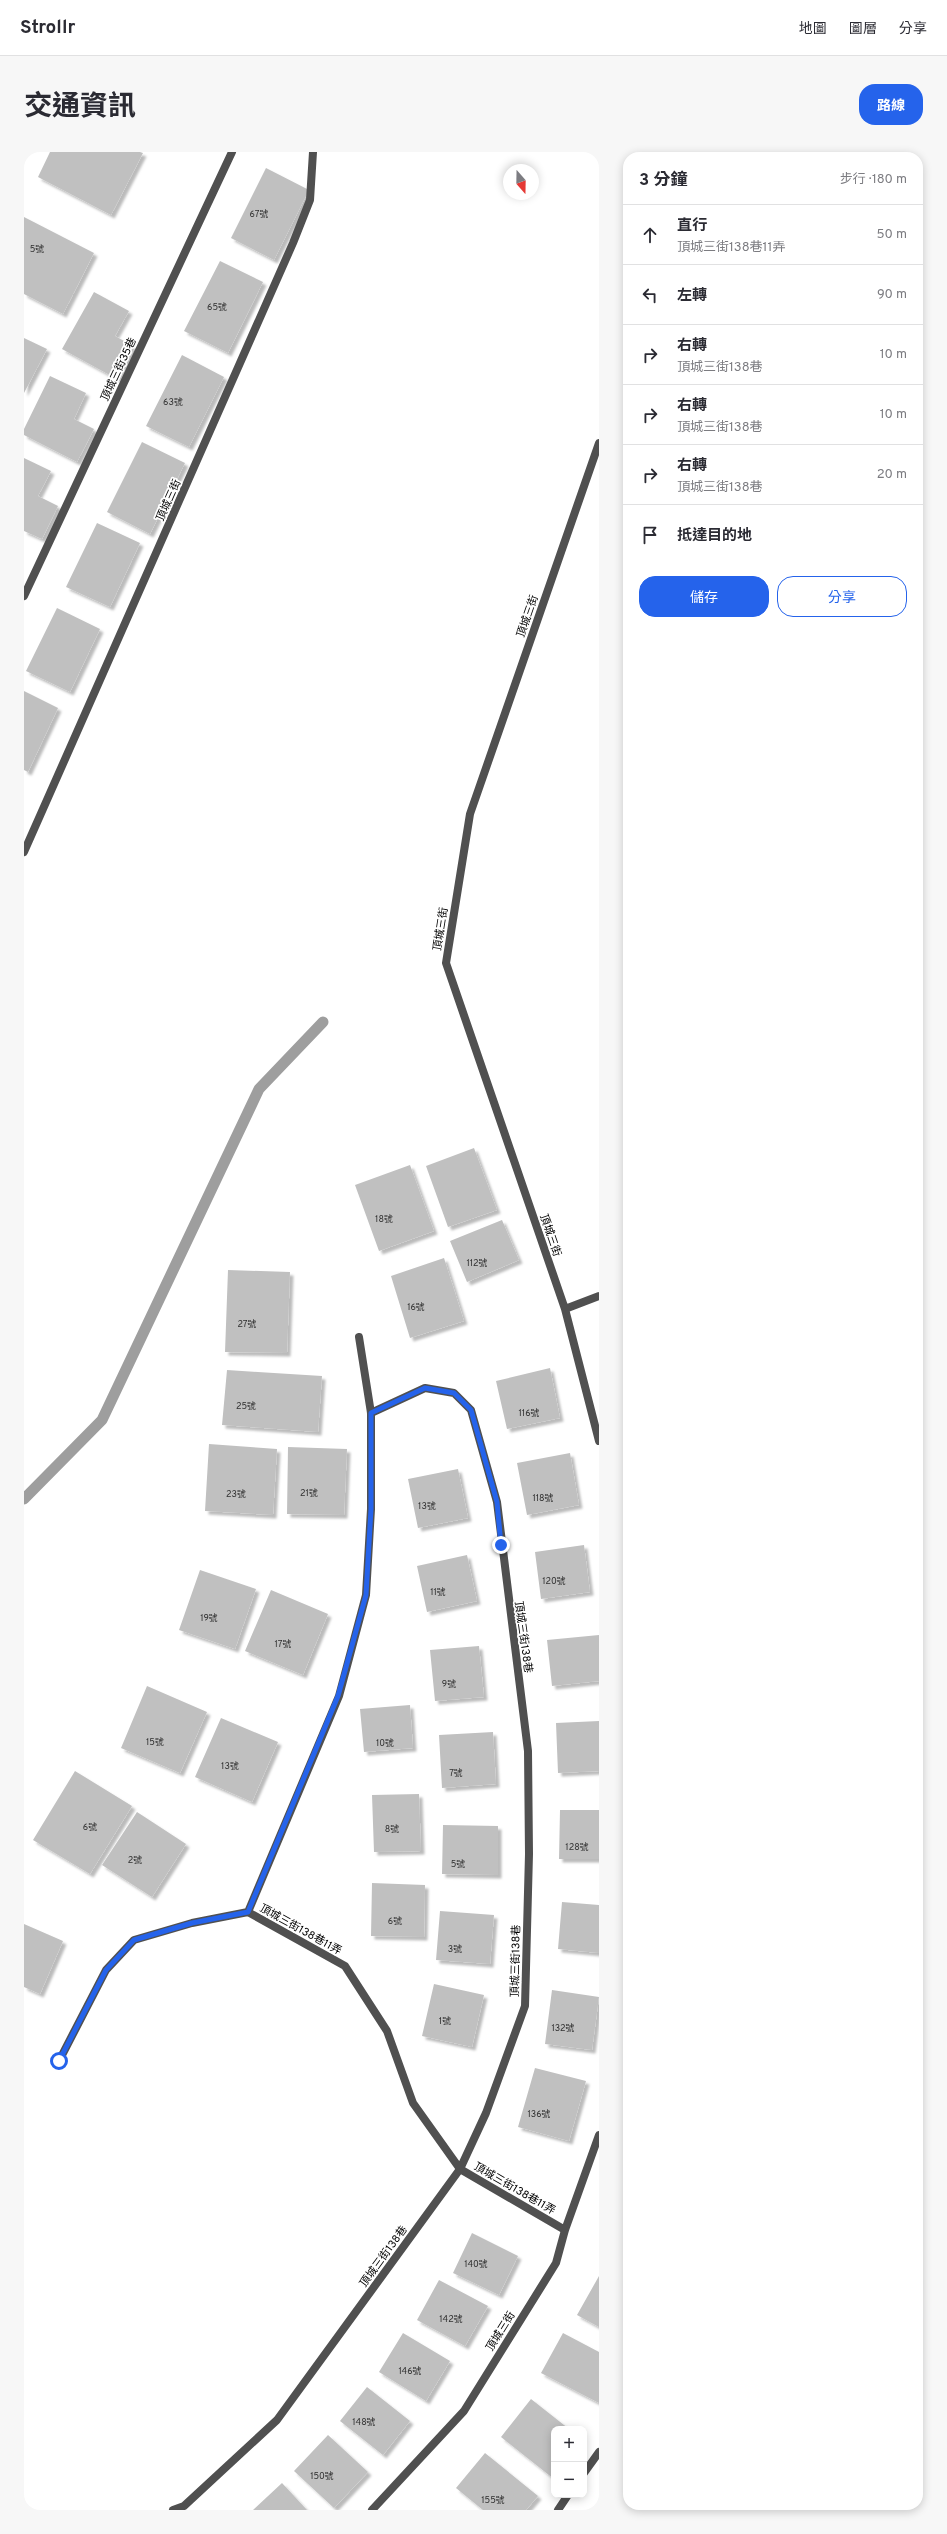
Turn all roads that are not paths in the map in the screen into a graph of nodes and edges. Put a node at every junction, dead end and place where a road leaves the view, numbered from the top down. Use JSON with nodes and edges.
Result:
{"nodes":[{"id":1,"x":232,"y":152,"type":"edge"},
{"id":2,"x":313,"y":152,"type":"edge"},
{"id":3,"x":599,"y":443,"type":"edge"},
{"id":4,"x":24,"y":596,"type":"edge"},
{"id":5,"x":24,"y":852,"type":"edge"},
{"id":6,"x":599,"y":1296,"type":"edge"},
{"id":7,"x":565,"y":1309,"type":"junction"},
{"id":8,"x":359,"y":1337,"type":"dead end"},
{"id":9,"x":371,"y":1413,"type":"junction"},
{"id":10,"x":599,"y":1441,"type":"edge"},
{"id":11,"x":248,"y":1912,"type":"junction"},
{"id":12,"x":59,"y":2061,"type":"dead end"},
{"id":13,"x":599,"y":2135,"type":"edge"},
{"id":14,"x":460,"y":2169,"type":"junction"},
{"id":15,"x":565,"y":2230,"type":"junction"},
{"id":16,"x":599,"y":2452,"type":"edge"},
{"id":17,"x":587,"y":2469,"type":"edge"},
{"id":18,"x":566,"y":2498,"type":"edge"},
{"id":19,"x":173,"y":2510,"type":"edge"},
{"id":20,"x":372,"y":2510,"type":"edge"},
{"id":21,"x":558,"y":2510,"type":"edge"}],
"edges":[{"from":1,"to":4,"type":"lane","name":"頂城三街35巷"},
{"from":2,"to":5,"type":"lane","name":"頂城三街"},
{"from":3,"to":7,"type":"lane","name":"頂城三街"},
{"from":6,"to":7,"type":"lane"},
{"from":7,"to":10,"type":"lane","name":"頂城三街"},
{"from":8,"to":9,"type":"lane"},
{"from":9,"to":11,"type":"lane"},
{"from":9,"to":14,"type":"lane","name":"頂城三街138巷"},
{"from":11,"to":12,"type":"lane","name":"頂城三街138巷11弄"},
{"from":11,"to":14,"type":"lane","name":"頂城三街138巷11弄"},
{"from":13,"to":15,"type":"lane","name":"頂城三街"},
{"from":14,"to":15,"type":"lane","name":"頂城三街138巷11弄"},
{"from":14,"to":19,"type":"lane","name":"頂城三街138巷"},
{"from":15,"to":20,"type":"lane","name":"頂城三街"},
{"from":16,"to":17,"type":"lane"},
{"from":18,"to":21,"type":"lane"}]}
